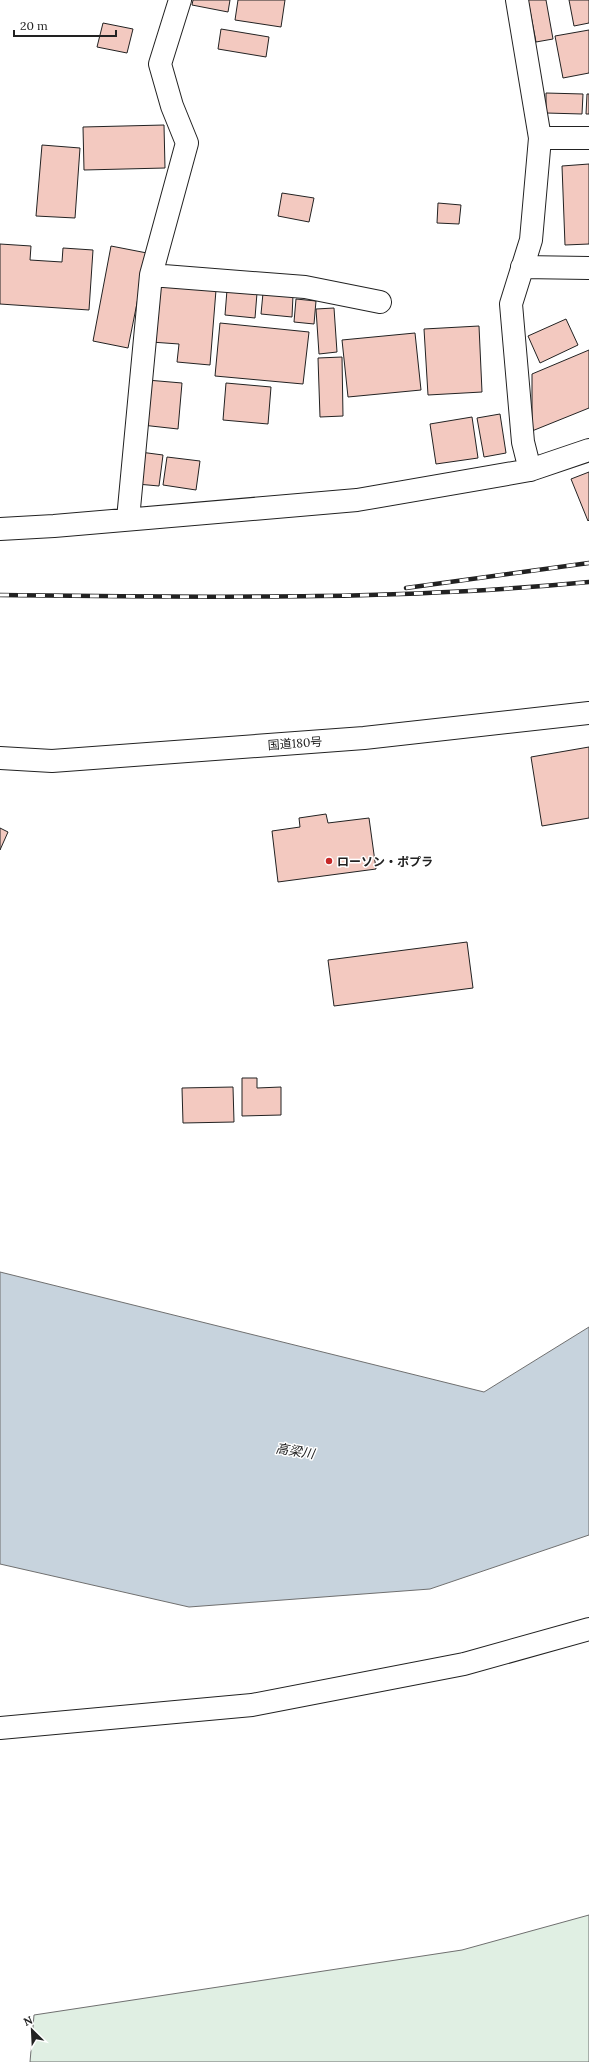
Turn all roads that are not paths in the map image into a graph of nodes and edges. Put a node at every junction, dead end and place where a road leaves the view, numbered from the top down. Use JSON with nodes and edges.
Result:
{"nodes":[{"id":1,"x":180,"y":0,"type":"edge"},
{"id":2,"x":518,"y":0,"type":"edge"},
{"id":3,"x":540,"y":138,"type":"junction"},
{"id":4,"x":589,"y":138,"type":"edge"},
{"id":5,"x":522,"y":268,"type":"junction"},
{"id":6,"x":589,"y":268,"type":"edge"},
{"id":7,"x":151,"y":275,"type":"junction"},
{"id":8,"x":380,"y":302,"type":"dead end"},
{"id":9,"x":589,"y":450,"type":"edge"},
{"id":10,"x":530,"y":470,"type":"junction"},
{"id":11,"x":128,"y":519,"type":"junction"},
{"id":12,"x":0,"y":529,"type":"edge"},
{"id":13,"x":589,"y":713,"type":"edge"},
{"id":14,"x":0,"y":758,"type":"edge"},
{"id":15,"x":589,"y":1629,"type":"edge"},
{"id":16,"x":0,"y":1728,"type":"edge"}],
"edges":[{"from":1,"to":7,"type":"main road"},
{"from":2,"to":3,"type":"main road"},
{"from":3,"to":4,"type":"main road"},
{"from":3,"to":5,"type":"main road"},
{"from":5,"to":6,"type":"main road"},
{"from":5,"to":10,"type":"main road"},
{"from":7,"to":8,"type":"main road"},
{"from":7,"to":11,"type":"main road"},
{"from":9,"to":10,"type":"main road"},
{"from":10,"to":11,"type":"main road"},
{"from":11,"to":12,"type":"main road"},
{"from":13,"to":14,"type":"main road","name":"国道180号"},
{"from":15,"to":16,"type":"main road"}]}
